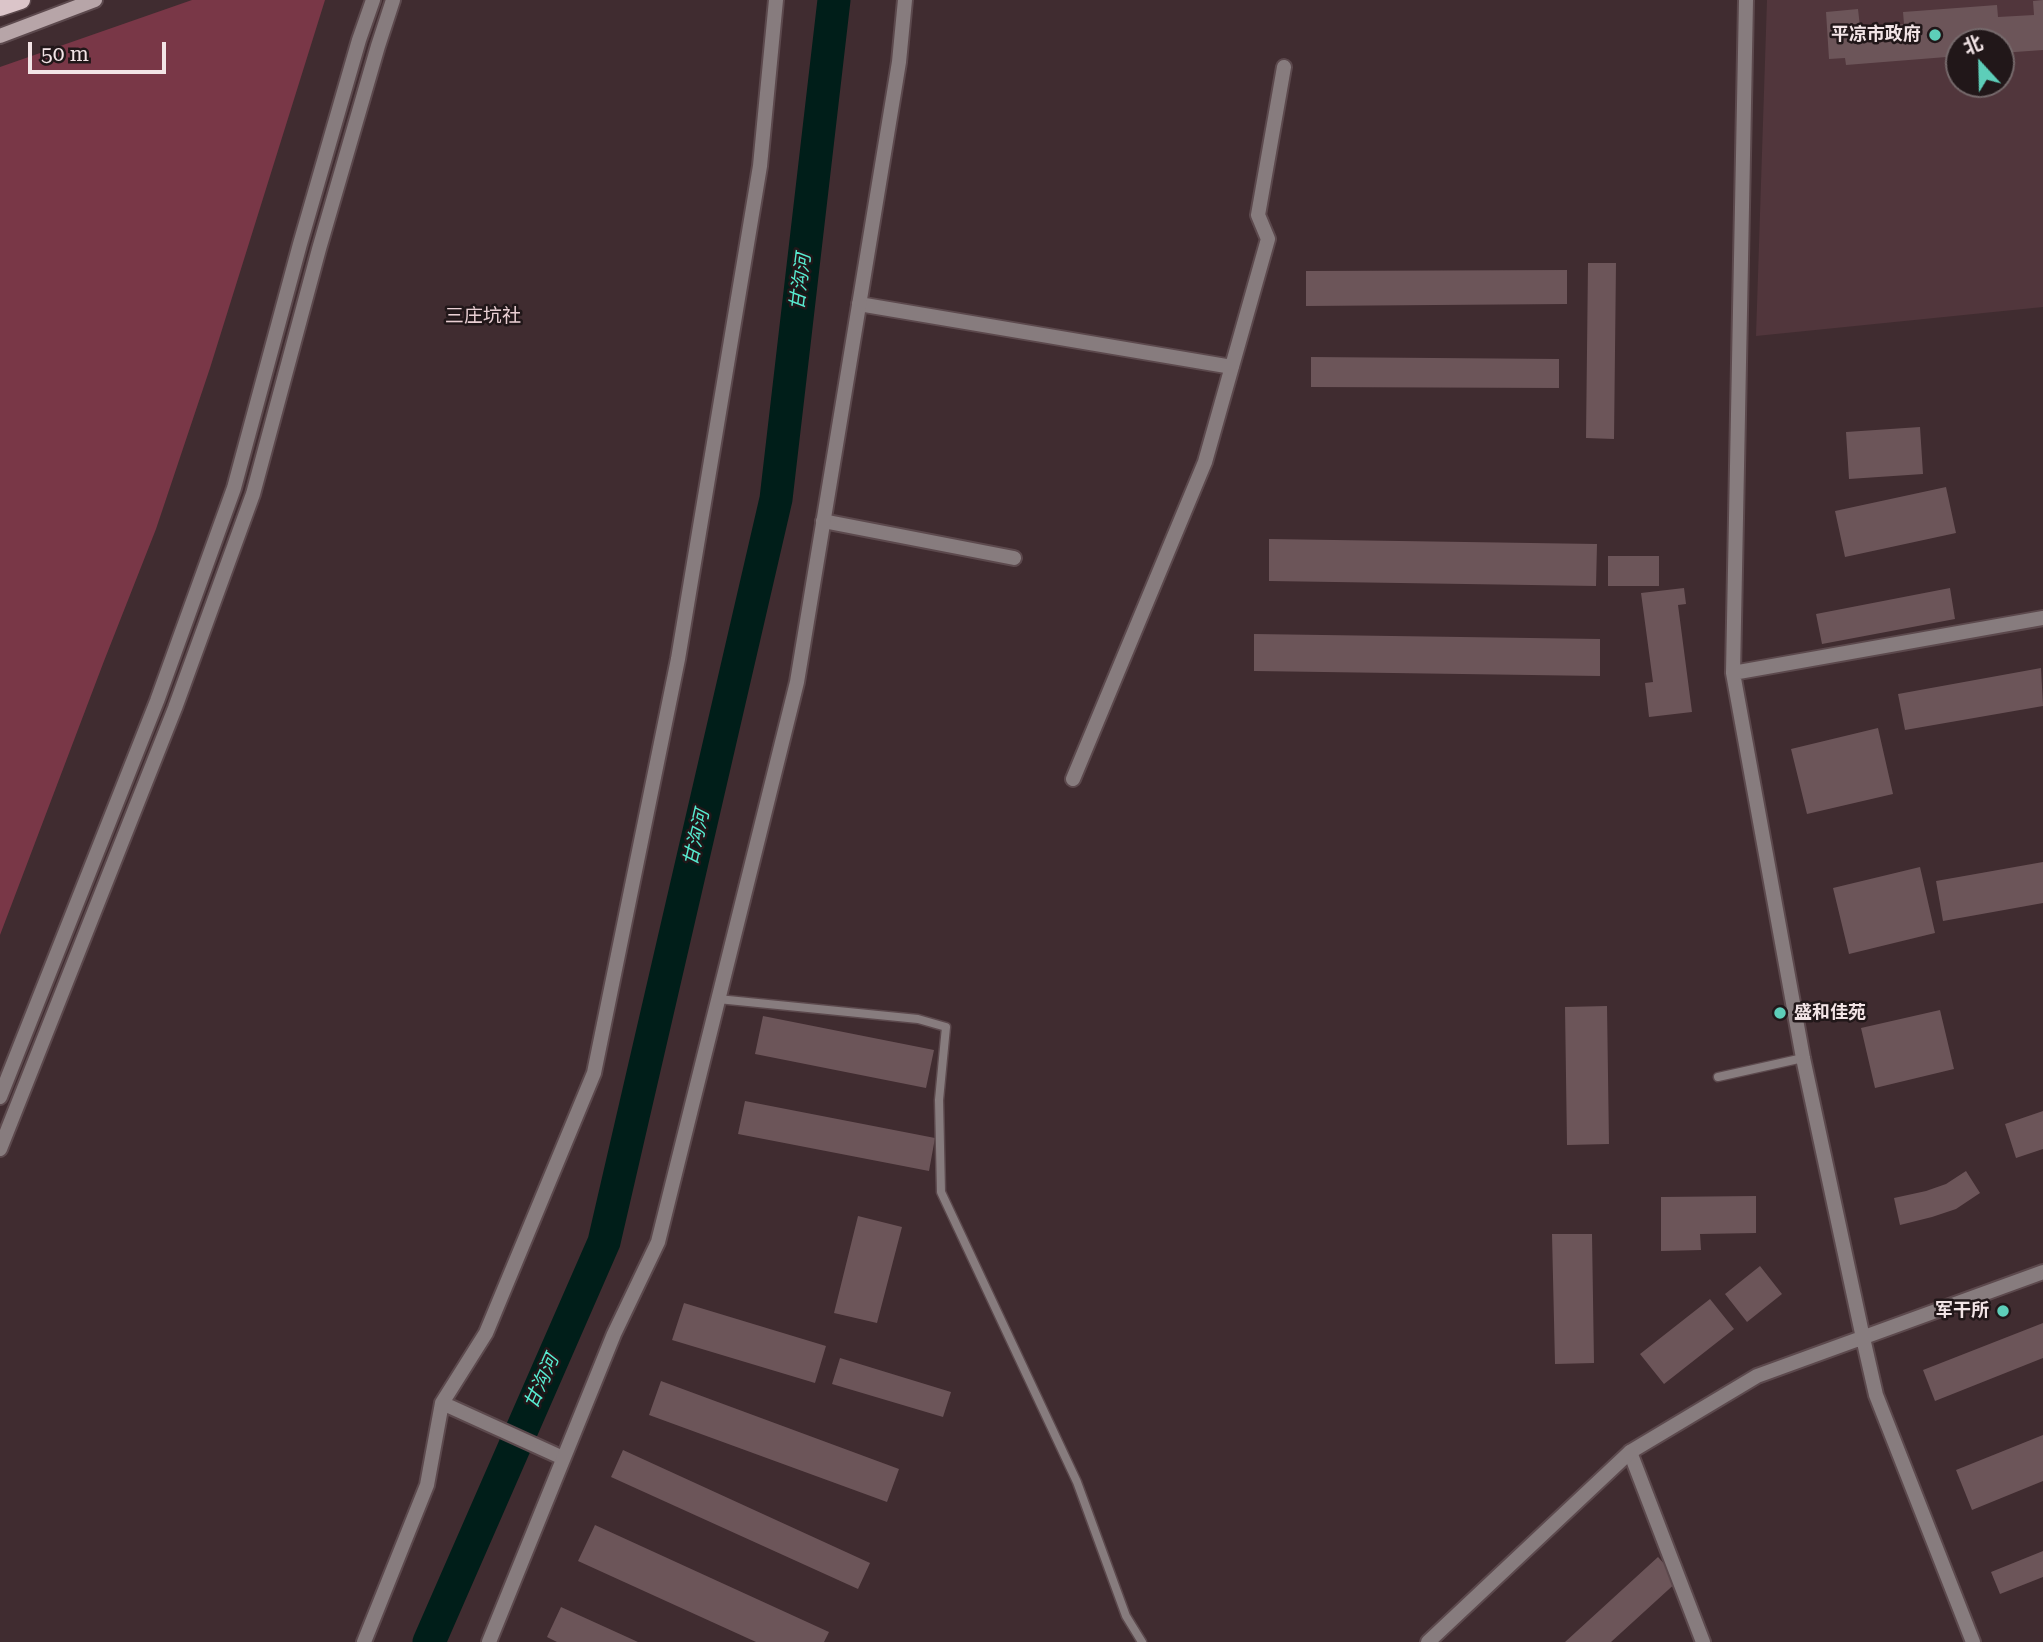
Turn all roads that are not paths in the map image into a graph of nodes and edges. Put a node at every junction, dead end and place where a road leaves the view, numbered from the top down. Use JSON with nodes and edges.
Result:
{"nodes":[{"id":1,"x":21,"y":0,"type":"edge"},
{"id":2,"x":94,"y":0,"type":"edge"},
{"id":3,"x":373,"y":0,"type":"edge"},
{"id":4,"x":393,"y":0,"type":"edge"},
{"id":5,"x":776,"y":0,"type":"edge"},
{"id":6,"x":905,"y":0,"type":"edge"},
{"id":7,"x":1746,"y":0,"type":"edge"},
{"id":8,"x":0,"y":8,"type":"edge"},
{"id":9,"x":0,"y":36,"type":"edge"},
{"id":10,"x":1284,"y":67,"type":"dead end"},
{"id":11,"x":859,"y":304,"type":"junction"},
{"id":12,"x":1232,"y":367,"type":"junction"},
{"id":13,"x":823,"y":521,"type":"junction"},
{"id":14,"x":1014,"y":558,"type":"dead end"},
{"id":15,"x":2043,"y":618,"type":"edge"},
{"id":16,"x":1733,"y":673,"type":"junction"},
{"id":17,"x":1073,"y":779,"type":"dead end"},
{"id":18,"x":718,"y":999,"type":"junction"},
{"id":19,"x":1803,"y":1058,"type":"junction"},
{"id":20,"x":1717,"y":1077,"type":"dead end"},
{"id":21,"x":0,"y":1097,"type":"edge"},
{"id":22,"x":0,"y":1149,"type":"edge"},
{"id":23,"x":2043,"y":1272,"type":"edge"},
{"id":24,"x":1863,"y":1338,"type":"junction"},
{"id":25,"x":442,"y":1403,"type":"junction"},
{"id":26,"x":1630,"y":1452,"type":"junction"},
{"id":27,"x":563,"y":1458,"type":"junction"},
{"id":28,"x":364,"y":1642,"type":"edge"},
{"id":29,"x":489,"y":1642,"type":"edge"},
{"id":30,"x":1142,"y":1642,"type":"edge"},
{"id":31,"x":1428,"y":1642,"type":"edge"},
{"id":32,"x":1703,"y":1642,"type":"edge"},
{"id":33,"x":1973,"y":1642,"type":"edge"}],
"edges":[{"from":1,"to":8,"type":"main road"},
{"from":2,"to":9,"type":"main road"},
{"from":3,"to":21,"type":"street"},
{"from":4,"to":22,"type":"street"},
{"from":5,"to":25,"type":"street"},
{"from":6,"to":11,"type":"street"},
{"from":7,"to":16,"type":"street"},
{"from":10,"to":12,"type":"street"},
{"from":11,"to":12,"type":"street"},
{"from":11,"to":13,"type":"street"},
{"from":12,"to":17,"type":"street"},
{"from":13,"to":14,"type":"street"},
{"from":13,"to":18,"type":"street"},
{"from":15,"to":16,"type":"street"},
{"from":16,"to":19,"type":"street"},
{"from":18,"to":27,"type":"street"},
{"from":18,"to":30,"type":"lane"},
{"from":19,"to":20,"type":"lane"},
{"from":19,"to":24,"type":"street"},
{"from":23,"to":24,"type":"street"},
{"from":24,"to":26,"type":"street"},
{"from":24,"to":33,"type":"street"},
{"from":25,"to":27,"type":"street"},
{"from":25,"to":28,"type":"street"},
{"from":26,"to":31,"type":"street"},
{"from":26,"to":32,"type":"street"},
{"from":27,"to":29,"type":"street"}]}
